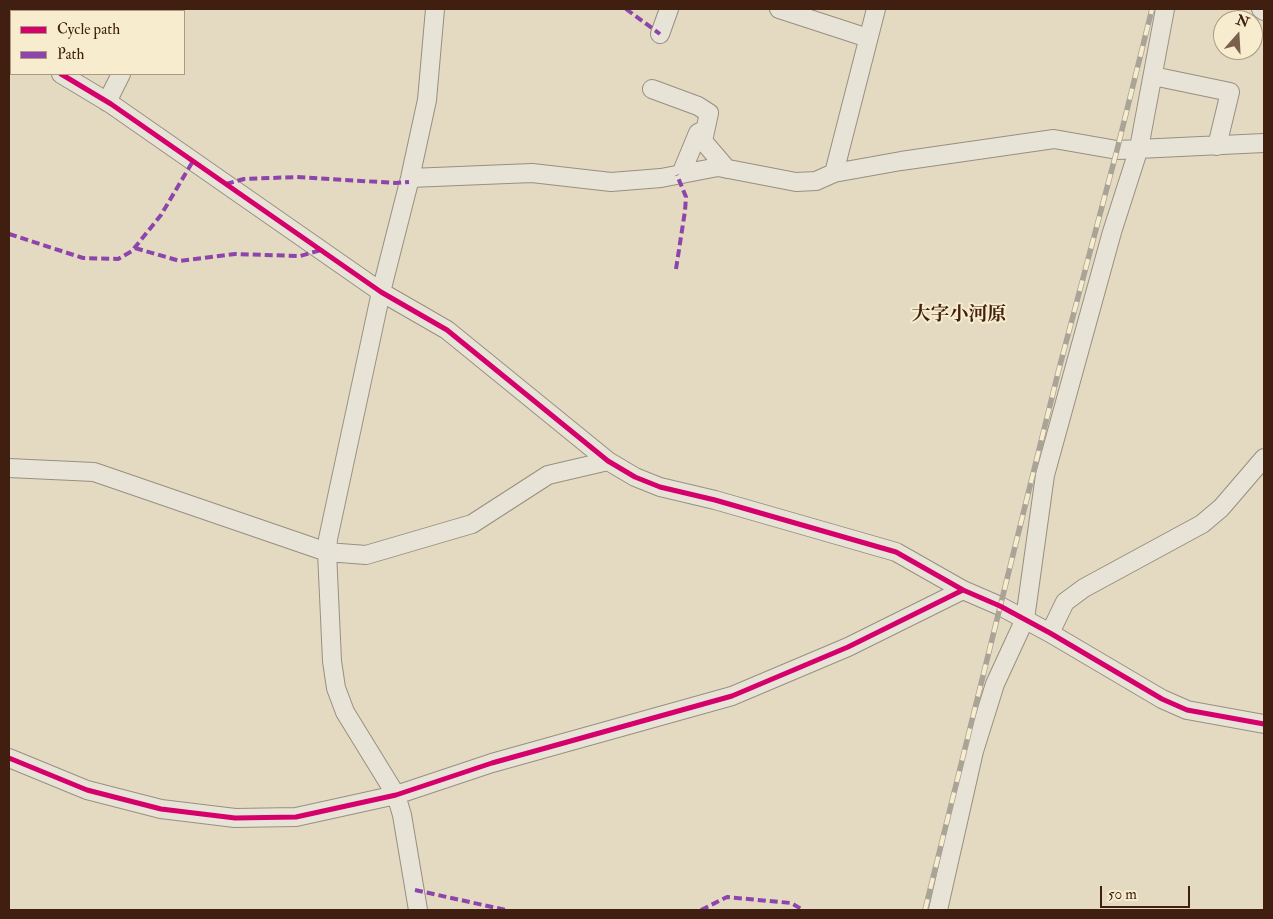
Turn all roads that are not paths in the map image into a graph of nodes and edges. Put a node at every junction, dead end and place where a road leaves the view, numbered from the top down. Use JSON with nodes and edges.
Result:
{"nodes":[{"id":1,"x":435,"y":9,"type":"edge"},
{"id":2,"x":669,"y":9,"type":"edge"},
{"id":3,"x":779,"y":9,"type":"edge"},
{"id":4,"x":876,"y":9,"type":"edge"},
{"id":5,"x":1165,"y":9,"type":"edge"},
{"id":6,"x":660,"y":34,"type":"dead end"},
{"id":7,"x":868,"y":38,"type":"junction"},
{"id":8,"x":63,"y":75,"type":"edge"},
{"id":9,"x":120,"y":75,"type":"edge"},
{"id":10,"x":1153,"y":76,"type":"junction"},
{"id":11,"x":652,"y":89,"type":"dead end"},
{"id":12,"x":107,"y":102,"type":"junction"},
{"id":13,"x":704,"y":130,"type":"junction"},
{"id":14,"x":1264,"y":144,"type":"edge"},
{"id":15,"x":1217,"y":146,"type":"junction"},
{"id":16,"x":1140,"y":148,"type":"junction"},
{"id":17,"x":727,"y":169,"type":"junction"},
{"id":18,"x":834,"y":173,"type":"junction"},
{"id":19,"x":681,"y":174,"type":"junction"},
{"id":20,"x":410,"y":178,"type":"junction"},
{"id":21,"x":380,"y":292,"type":"junction"},
{"id":22,"x":1264,"y":458,"type":"edge"},
{"id":23,"x":608,"y":460,"type":"junction"},
{"id":24,"x":9,"y":468,"type":"edge"},
{"id":25,"x":327,"y":552,"type":"junction"},
{"id":26,"x":963,"y":590,"type":"junction"},
{"id":27,"x":1024,"y":619,"type":"junction"},
{"id":28,"x":1050,"y":633,"type":"junction"},
{"id":29,"x":1264,"y":724,"type":"edge"},
{"id":30,"x":9,"y":758,"type":"edge"},
{"id":31,"x":396,"y":795,"type":"junction"},
{"id":32,"x":418,"y":910,"type":"edge"},
{"id":33,"x":938,"y":910,"type":"edge"}],
"edges":[{"from":1,"to":20,"type":"street"},
{"from":2,"to":6,"type":"street"},
{"from":3,"to":7,"type":"street"},
{"from":4,"to":7,"type":"street"},
{"from":5,"to":10,"type":"street"},
{"from":7,"to":18,"type":"street"},
{"from":8,"to":12,"type":"street"},
{"from":9,"to":12,"type":"street"},
{"from":10,"to":15,"type":"street"},
{"from":10,"to":16,"type":"street"},
{"from":11,"to":13,"type":"street"},
{"from":12,"to":21,"type":"street"},
{"from":13,"to":17,"type":"street"},
{"from":13,"to":19,"type":"street"},
{"from":14,"to":15,"type":"street"},
{"from":15,"to":16,"type":"street"},
{"from":16,"to":18,"type":"street"},
{"from":16,"to":27,"type":"street"},
{"from":17,"to":18,"type":"street"},
{"from":17,"to":19,"type":"street"},
{"from":19,"to":20,"type":"street"},
{"from":20,"to":21,"type":"street"},
{"from":21,"to":23,"type":"street"},
{"from":21,"to":25,"type":"street"},
{"from":22,"to":28,"type":"street"},
{"from":23,"to":25,"type":"street"},
{"from":23,"to":26,"type":"street"},
{"from":24,"to":25,"type":"street"},
{"from":25,"to":31,"type":"street"},
{"from":26,"to":27,"type":"street"},
{"from":26,"to":31,"type":"street"},
{"from":27,"to":28,"type":"street"},
{"from":27,"to":33,"type":"street"},
{"from":28,"to":29,"type":"street"},
{"from":30,"to":31,"type":"street"},
{"from":31,"to":32,"type":"street"}]}
